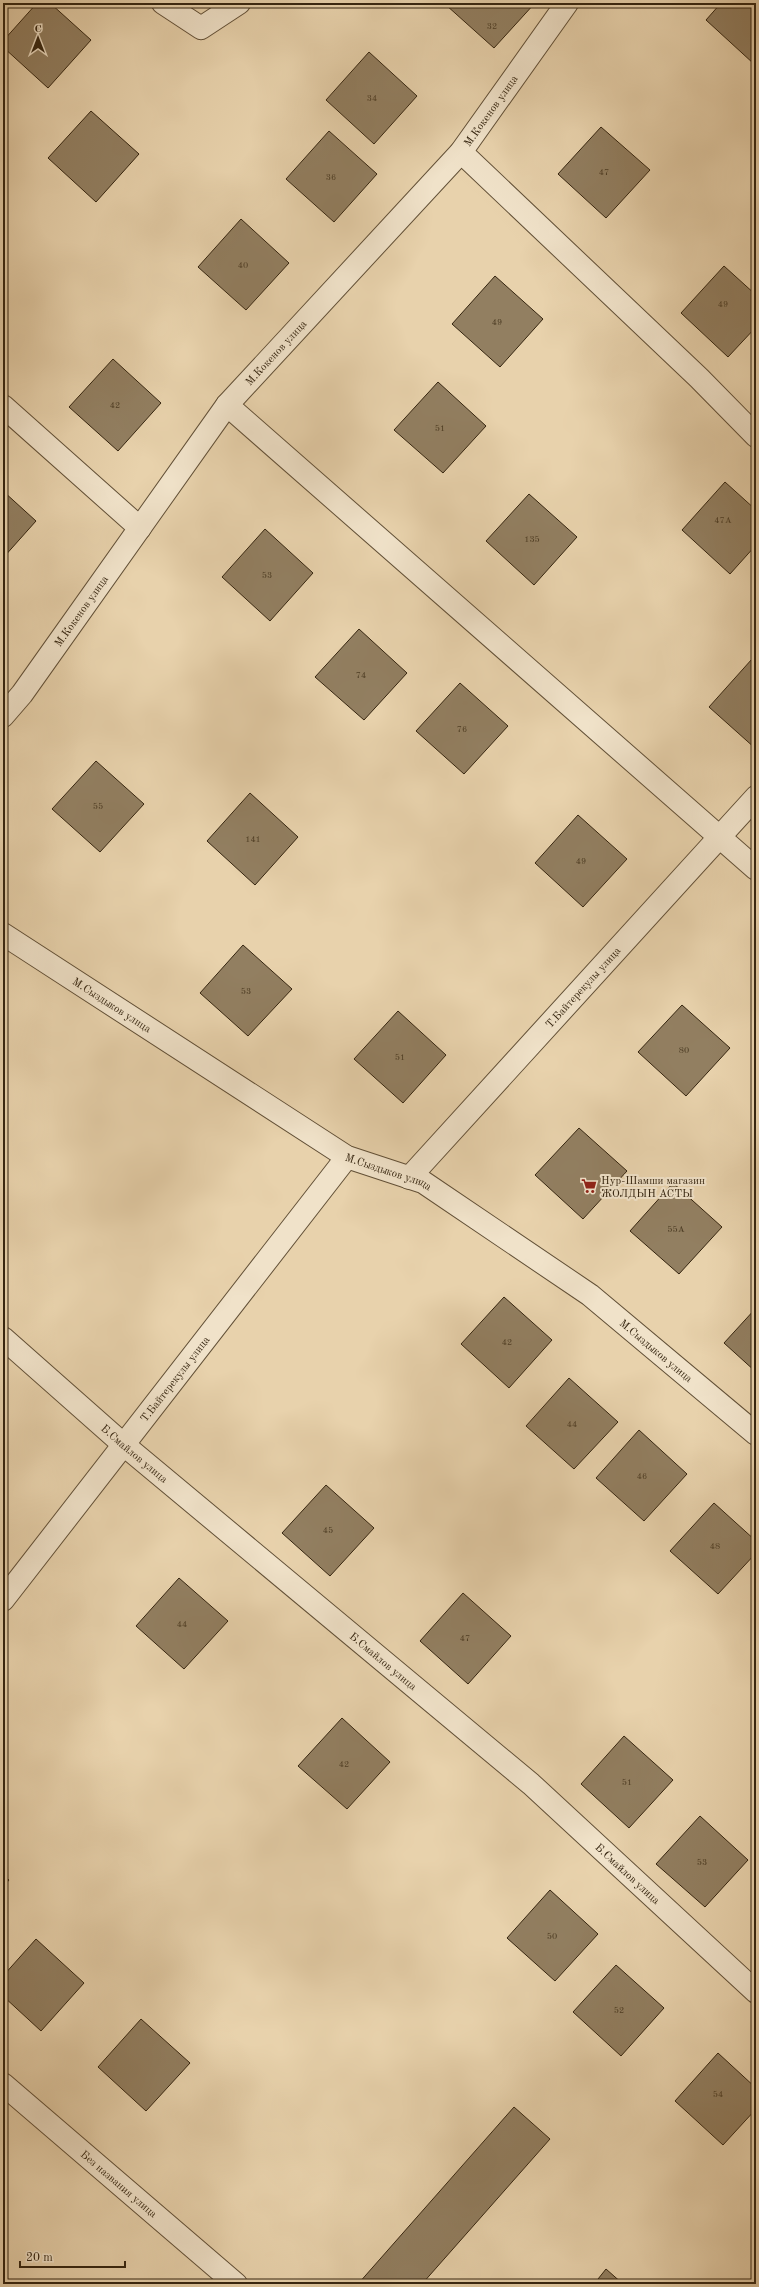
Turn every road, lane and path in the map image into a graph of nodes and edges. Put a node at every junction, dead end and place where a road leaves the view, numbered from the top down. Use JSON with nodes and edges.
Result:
{"nodes":[{"id":1,"x":163,"y":3,"type":"edge"},
{"id":2,"x":239,"y":3,"type":"edge"},
{"id":3,"x":567,"y":3,"type":"edge"},
{"id":4,"x":460,"y":152,"type":"junction"},
{"id":5,"x":227,"y":405,"type":"junction"},
{"id":6,"x":3,"y":406,"type":"edge"},
{"id":7,"x":756,"y":436,"type":"edge"},
{"id":8,"x":140,"y":528,"type":"junction"},
{"id":9,"x":3,"y":716,"type":"edge"},
{"id":10,"x":756,"y":797,"type":"edge"},
{"id":11,"x":720,"y":838,"type":"junction"},
{"id":12,"x":756,"y":869,"type":"edge"},
{"id":13,"x":3,"y":934,"type":"edge"},
{"id":14,"x":348,"y":1157,"type":"junction"},
{"id":15,"x":409,"y":1178,"type":"junction"},
{"id":16,"x":3,"y":1338,"type":"edge"},
{"id":17,"x":756,"y":1434,"type":"edge"},
{"id":18,"x":124,"y":1445,"type":"junction"},
{"id":19,"x":3,"y":1600,"type":"edge"},
{"id":20,"x":756,"y":1992,"type":"edge"},
{"id":21,"x":3,"y":2084,"type":"edge"},
{"id":22,"x":236,"y":2284,"type":"edge"}],
"edges":[{"from":1,"to":2,"type":"street"},
{"from":3,"to":4,"type":"street","name":"М.Кокенов улица"},
{"from":4,"to":5,"type":"street","name":"М.Кокенов улица"},
{"from":4,"to":7,"type":"street"},
{"from":5,"to":8,"type":"street","name":"М.Кокенов улица"},
{"from":5,"to":11,"type":"street"},
{"from":6,"to":8,"type":"street"},
{"from":8,"to":9,"type":"street","name":"М.Кокенов улица"},
{"from":10,"to":11,"type":"street","name":"Т.Байтерекулы улица"},
{"from":11,"to":12,"type":"street"},
{"from":11,"to":15,"type":"street","name":"Т.Байтерекулы улица"},
{"from":13,"to":14,"type":"street","name":"М.Сыздыков улица"},
{"from":14,"to":15,"type":"street","name":"М.Сыздыков улица"},
{"from":14,"to":18,"type":"street","name":"Т.Байтерекулы улица"},
{"from":15,"to":17,"type":"street","name":"М.Сыздыков улица"},
{"from":16,"to":18,"type":"street","name":"Б.Смайлов улица"},
{"from":18,"to":19,"type":"street","name":"Т.Байтерекулы улица"},
{"from":18,"to":20,"type":"street","name":"Б.Смайлов улица"},
{"from":21,"to":22,"type":"street","name":"Без названия улица"}]}
